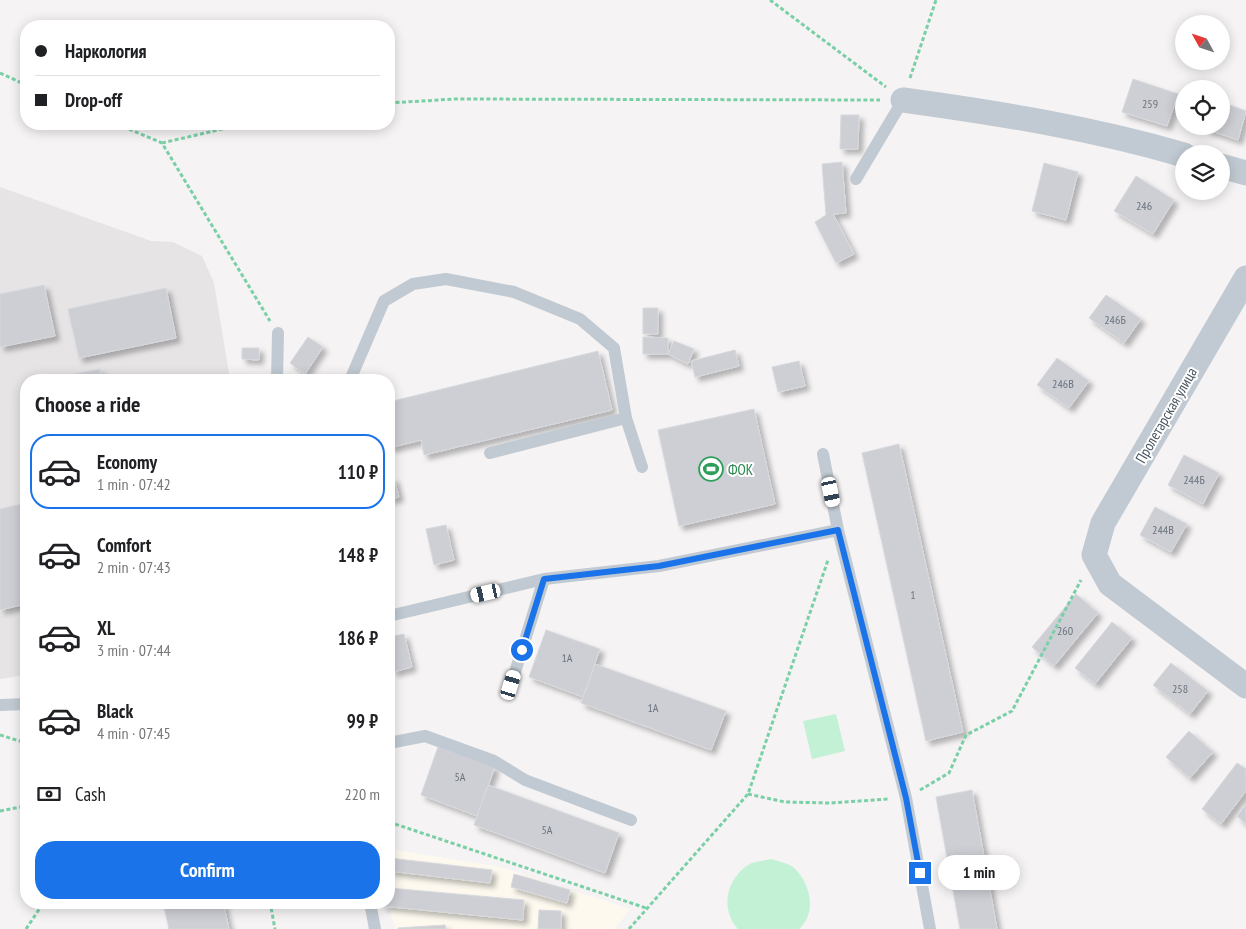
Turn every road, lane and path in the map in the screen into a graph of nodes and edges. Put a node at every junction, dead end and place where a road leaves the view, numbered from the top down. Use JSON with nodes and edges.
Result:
{"nodes":[{"id":1,"x":770,"y":0,"type":"edge"},
{"id":2,"x":936,"y":0,"type":"edge"},
{"id":3,"x":0,"y":73,"type":"edge"},
{"id":4,"x":20,"y":82,"type":"edge"},
{"id":5,"x":903,"y":100,"type":"junction"},
{"id":6,"x":395,"y":103,"type":"edge"},
{"id":7,"x":131,"y":130,"type":"edge"},
{"id":8,"x":218,"y":130,"type":"edge"},
{"id":9,"x":162,"y":143,"type":"junction"},
{"id":10,"x":1175,"y":152,"type":"edge"},
{"id":11,"x":1230,"y":169,"type":"edge"},
{"id":12,"x":1246,"y":173,"type":"edge"},
{"id":13,"x":856,"y":179,"type":"dead end"},
{"id":14,"x":1246,"y":278,"type":"edge"},
{"id":15,"x":278,"y":333,"type":"joint"},
{"id":16,"x":278,"y":374,"type":"edge"},
{"id":17,"x":353,"y":374,"type":"edge"},
{"id":18,"x":626,"y":418,"type":"junction"},
{"id":19,"x":490,"y":453,"type":"dead end"},
{"id":20,"x":823,"y":454,"type":"dead end"},
{"id":21,"x":642,"y":467,"type":"dead end"},
{"id":22,"x":838,"y":530,"type":"junction"},
{"id":23,"x":1094,"y":555,"type":"junction"},
{"id":24,"x":544,"y":579,"type":"junction"},
{"id":25,"x":395,"y":615,"type":"edge"},
{"id":26,"x":511,"y":685,"type":"dead end"},
{"id":27,"x":1246,"y":686,"type":"edge"},
{"id":28,"x":20,"y":704,"type":"edge"},
{"id":29,"x":0,"y":705,"type":"edge"},
{"id":30,"x":1012,"y":712,"type":"dead end"},
{"id":31,"x":0,"y":735,"type":"edge"},
{"id":32,"x":20,"y":741,"type":"edge"},
{"id":33,"x":395,"y":742,"type":"edge"},
{"id":34,"x":20,"y":807,"type":"edge"},
{"id":35,"x":0,"y":812,"type":"edge"},
{"id":36,"x":631,"y":820,"type":"dead end"},
{"id":37,"x":395,"y":824,"type":"edge"},
{"id":38,"x":646,"y":908,"type":"junction"},
{"id":39,"x":39,"y":909,"type":"edge"},
{"id":40,"x":271,"y":909,"type":"edge"},
{"id":41,"x":371,"y":909,"type":"edge"},
{"id":42,"x":26,"y":929,"type":"edge"},
{"id":43,"x":275,"y":929,"type":"edge"},
{"id":44,"x":375,"y":929,"type":"edge"},
{"id":45,"x":629,"y":929,"type":"edge"},
{"id":46,"x":930,"y":929,"type":"edge"}],
"edges":[{"from":1,"to":5,"type":"path"},
{"from":2,"to":5,"type":"path"},
{"from":3,"to":4,"type":"path"},
{"from":5,"to":6,"type":"path"},
{"from":5,"to":10,"type":"street"},
{"from":5,"to":13,"type":"lane"},
{"from":7,"to":9,"type":"path"},
{"from":8,"to":9,"type":"path"},
{"from":9,"to":15,"type":"path"},
{"from":11,"to":12,"type":"street"},
{"from":14,"to":23,"type":"street","name":"Пролетарская улица"},
{"from":15,"to":16,"type":"lane"},
{"from":17,"to":18,"type":"lane"},
{"from":18,"to":19,"type":"lane"},
{"from":18,"to":21,"type":"lane"},
{"from":20,"to":22,"type":"lane"},
{"from":22,"to":24,"type":"lane"},
{"from":22,"to":38,"type":"path"},
{"from":22,"to":46,"type":"lane"},
{"from":23,"to":27,"type":"street"},
{"from":23,"to":30,"type":"path"},
{"from":24,"to":25,"type":"lane"},
{"from":24,"to":26,"type":"lane"},
{"from":28,"to":29,"type":"lane"},
{"from":31,"to":32,"type":"path"},
{"from":33,"to":36,"type":"lane"},
{"from":34,"to":35,"type":"path"},
{"from":37,"to":38,"type":"path"},
{"from":38,"to":45,"type":"path"},
{"from":39,"to":42,"type":"path"},
{"from":40,"to":43,"type":"path"},
{"from":41,"to":44,"type":"lane"}]}
